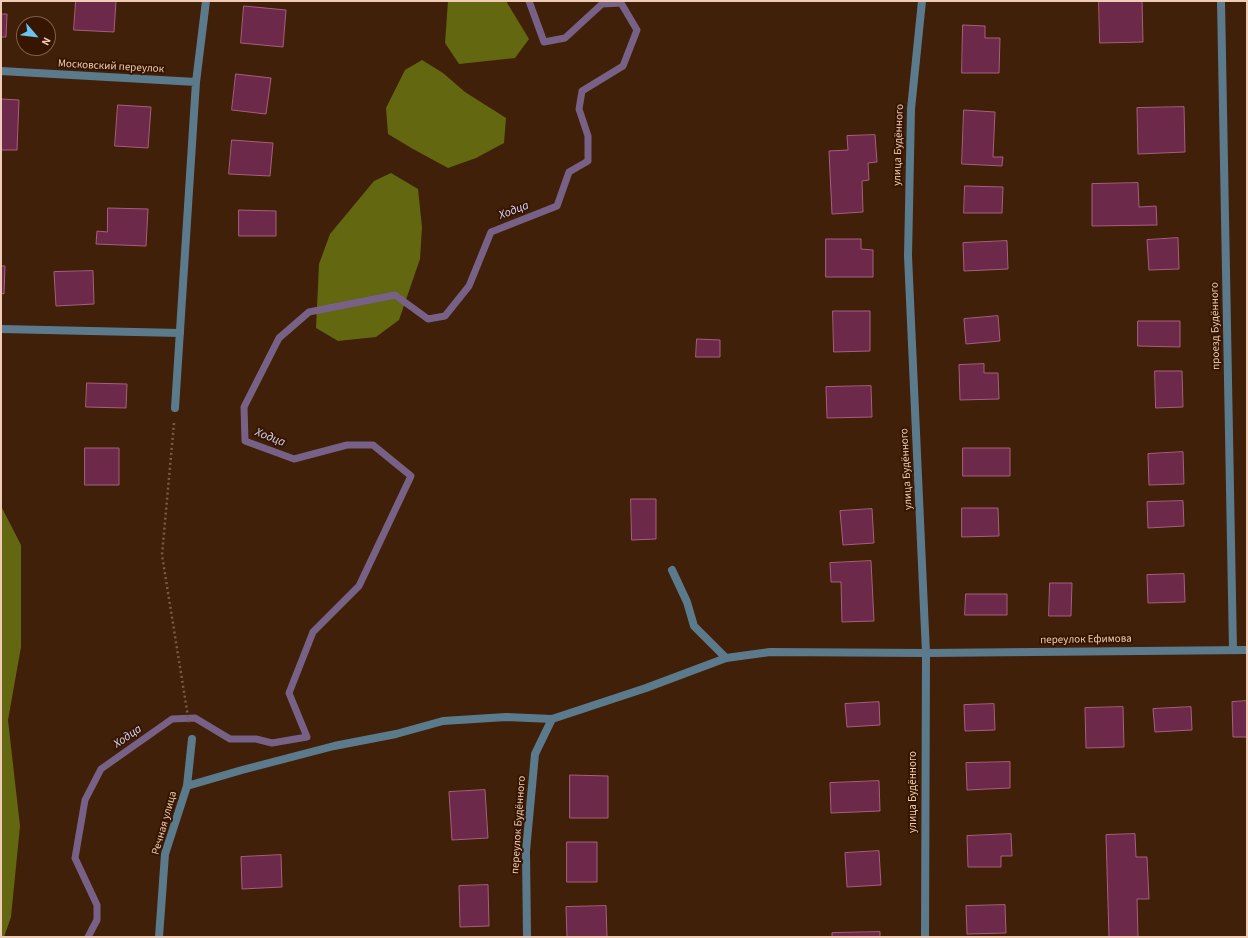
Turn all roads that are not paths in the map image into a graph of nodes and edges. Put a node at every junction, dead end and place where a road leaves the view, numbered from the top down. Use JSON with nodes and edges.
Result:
{"nodes":[{"id":1,"x":206,"y":1,"type":"edge"},
{"id":2,"x":922,"y":1,"type":"edge"},
{"id":3,"x":1221,"y":1,"type":"edge"},
{"id":4,"x":1,"y":71,"type":"edge"},
{"id":5,"x":196,"y":82,"type":"junction"},
{"id":6,"x":1,"y":329,"type":"edge"},
{"id":7,"x":180,"y":333,"type":"junction"},
{"id":8,"x":175,"y":408,"type":"road end"},
{"id":9,"x":672,"y":570,"type":"dead end"},
{"id":10,"x":1233,"y":650,"type":"junction"},
{"id":11,"x":1247,"y":650,"type":"edge"},
{"id":12,"x":926,"y":653,"type":"junction"},
{"id":13,"x":726,"y":658,"type":"junction"},
{"id":14,"x":552,"y":719,"type":"junction"},
{"id":15,"x":192,"y":739,"type":"road end"},
{"id":16,"x":187,"y":786,"type":"junction"},
{"id":17,"x":159,"y":937,"type":"edge"},
{"id":18,"x":527,"y":937,"type":"edge"},
{"id":19,"x":925,"y":937,"type":"edge"}],
"edges":[{"from":1,"to":5,"type":"street"},
{"from":2,"to":12,"type":"street","name":"улица Будённого"},
{"from":3,"to":10,"type":"street","name":"проезд Будённого"},
{"from":4,"to":5,"type":"street","name":"Московский переулок"},
{"from":5,"to":7,"type":"street"},
{"from":6,"to":7,"type":"street"},
{"from":7,"to":8,"type":"street"},
{"from":9,"to":13,"type":"street"},
{"from":10,"to":11,"type":"street","name":"переулок Ефимова"},
{"from":10,"to":12,"type":"street","name":"переулок Ефимова"},
{"from":12,"to":13,"type":"street","name":"переулок Ефимова"},
{"from":12,"to":19,"type":"street","name":"улица Будённого"},
{"from":13,"to":14,"type":"street","name":"переулок Ефимова"},
{"from":14,"to":16,"type":"street"},
{"from":14,"to":18,"type":"street","name":"переулок Будённого"},
{"from":15,"to":16,"type":"street","name":"Речная улица"},
{"from":16,"to":17,"type":"street","name":"Речная улица"}]}
